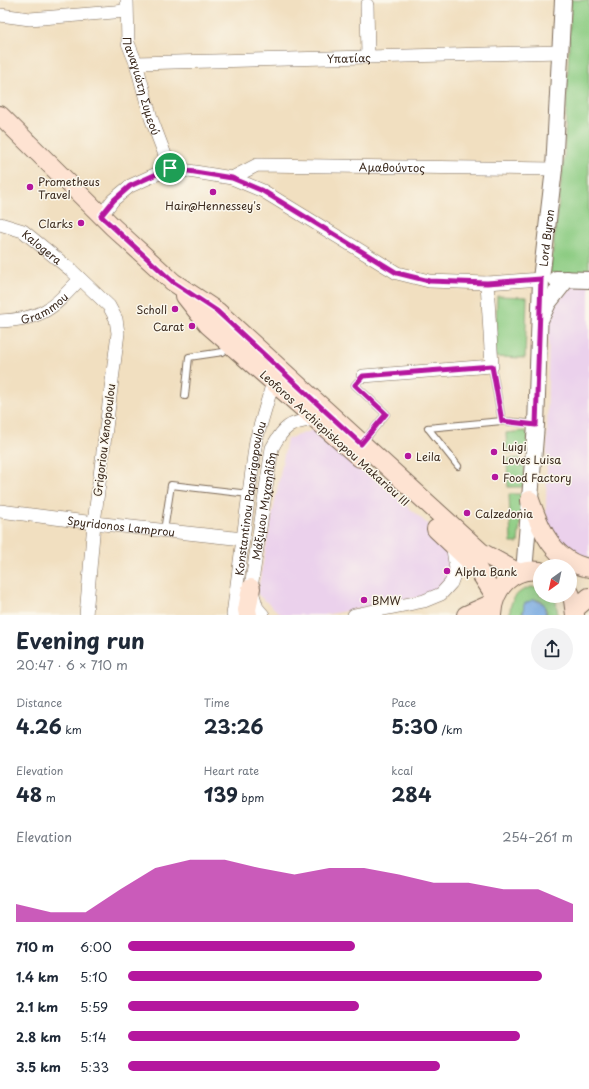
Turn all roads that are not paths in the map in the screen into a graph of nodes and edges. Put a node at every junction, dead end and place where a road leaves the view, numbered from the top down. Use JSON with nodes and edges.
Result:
{"nodes":[{"id":1,"x":563,"y":0,"type":"edge"},
{"id":2,"x":366,"y":5,"type":"dead end"},
{"id":3,"x":127,"y":6,"type":"edge"},
{"id":4,"x":0,"y":15,"type":"edge"},
{"id":5,"x":561,"y":52,"type":"junction"},
{"id":6,"x":368,"y":57,"type":"junction"},
{"id":7,"x":136,"y":63,"type":"junction"},
{"id":8,"x":0,"y":115,"type":"edge"},
{"id":9,"x":170,"y":168,"type":"junction"},
{"id":10,"x":554,"y":168,"type":"junction"},
{"id":11,"x":232,"y":178,"type":"junction"},
{"id":12,"x":101,"y":216,"type":"junction"},
{"id":13,"x":0,"y":224,"type":"edge"},
{"id":14,"x":80,"y":279,"type":"junction"},
{"id":15,"x":541,"y":279,"type":"junction"},
{"id":16,"x":567,"y":279,"type":"junction"},
{"id":17,"x":589,"y":280,"type":"edge"},
{"id":18,"x":173,"y":282,"type":"junction"},
{"id":19,"x":487,"y":283,"type":"junction"},
{"id":20,"x":0,"y":321,"type":"edge"},
{"id":21,"x":539,"y":324,"type":"junction"},
{"id":22,"x":230,"y":344,"type":"junction"},
{"id":23,"x":492,"y":366,"type":"junction"},
{"id":24,"x":363,"y":376,"type":"joint"},
{"id":25,"x":273,"y":382,"type":"junction"},
{"id":26,"x":184,"y":396,"type":"dead end"},
{"id":27,"x":314,"y":419,"type":"junction"},
{"id":28,"x":502,"y":421,"type":"junction"},
{"id":29,"x":536,"y":425,"type":"junction"},
{"id":30,"x":361,"y":444,"type":"junction"},
{"id":31,"x":458,"y":466,"type":"dead end"},
{"id":32,"x":249,"y":494,"type":"junction"},
{"id":33,"x":530,"y":500,"type":"junction"},
{"id":34,"x":0,"y":510,"type":"edge"},
{"id":35,"x":94,"y":523,"type":"junction"},
{"id":36,"x":164,"y":531,"type":"junction"},
{"id":37,"x":243,"y":538,"type":"junction"},
{"id":38,"x":452,"y":543,"type":"junction"},
{"id":39,"x":589,"y":568,"type":"edge"},
{"id":40,"x":528,"y":572,"type":"edge"},
{"id":41,"x":251,"y":588,"type":"junction"},
{"id":42,"x":589,"y":597,"type":"edge"},
{"id":43,"x":493,"y":605,"type":"edge"},
{"id":44,"x":574,"y":609,"type":"edge"},
{"id":45,"x":86,"y":615,"type":"edge"},
{"id":46,"x":233,"y":615,"type":"edge"},
{"id":47,"x":248,"y":615,"type":"edge"},
{"id":48,"x":263,"y":615,"type":"edge"},
{"id":49,"x":354,"y":615,"type":"edge"},
{"id":50,"x":466,"y":615,"type":"edge"}],
"edges":[{"from":1,"to":5,"type":"street","name":"Lord Byron"},
{"from":2,"to":6,"type":"street"},
{"from":3,"to":4,"type":"street"},
{"from":3,"to":7,"type":"street","name":"Παναγιώτη Συμεού"},
{"from":5,"to":6,"type":"street","name":"Υπατίας"},
{"from":5,"to":10,"type":"street","name":"Lord Byron"},
{"from":6,"to":7,"type":"street","name":"Υπατίας"},
{"from":7,"to":9,"type":"street","name":"Παναγιώτη Συμεού"},
{"from":8,"to":12,"type":"main road","name":"Leoforos Archiepiskopou Makariou III"},
{"from":9,"to":11,"type":"street"},
{"from":9,"to":12,"type":"street"},
{"from":10,"to":11,"type":"street","name":"Αμαθούντος"},
{"from":10,"to":15,"type":"street","name":"Lord Byron"},
{"from":11,"to":19,"type":"street"},
{"from":12,"to":18,"type":"main road","name":"Leoforos Archiepiskopou Makariou III"},
{"from":13,"to":14,"type":"street","name":"Kalogera"},
{"from":14,"to":20,"type":"street","name":"Grammou"},
{"from":14,"to":35,"type":"street","name":"Grigoriou Xenopoulou"},
{"from":15,"to":16,"type":"street"},
{"from":15,"to":19,"type":"street"},
{"from":15,"to":21,"type":"street","name":"Lord Byron"},
{"from":16,"to":17,"type":"street"},
{"from":16,"to":21,"type":"street"},
{"from":18,"to":22,"type":"main road","name":"Leoforos Archiepiskopou Makariou III"},
{"from":18,"to":30,"type":"main road","name":"Leoforos Archiepiskopou Makariou III"},
{"from":19,"to":23,"type":"street"},
{"from":21,"to":29,"type":"street","name":"Lord Byron"},
{"from":22,"to":25,"type":"main road","name":"Leoforos Archiepiskopou Makariou III"},
{"from":22,"to":26,"type":"lane"},
{"from":23,"to":24,"type":"street"},
{"from":23,"to":28,"type":"lane"},
{"from":24,"to":30,"type":"lane"},
{"from":25,"to":27,"type":"main road","name":"Leoforos Archiepiskopou Makariou III"},
{"from":25,"to":32,"type":"street","name":"Konstantinou Paparigopoulou"},
{"from":27,"to":38,"type":"main road","name":"Leoforos Archiepiskopou Makariou III"},
{"from":27,"to":41,"type":"street","name":"Μάξιμου Μιχαηλίδη"},
{"from":28,"to":29,"type":"lane"},
{"from":28,"to":31,"type":"lane"},
{"from":29,"to":33,"type":"street","name":"Lord Byron"},
{"from":30,"to":40,"type":"main road","name":"Leoforos Archiepiskopou Makariou III"},
{"from":32,"to":36,"type":"lane"},
{"from":32,"to":37,"type":"street","name":"Konstantinou Paparigopoulou"},
{"from":33,"to":39,"type":"main road"},
{"from":33,"to":40,"type":"street","name":"Lord Byron"},
{"from":34,"to":35,"type":"street","name":"Spyridonos Lamprou"},
{"from":35,"to":36,"type":"street","name":"Spyridonos Lamprou"},
{"from":35,"to":45,"type":"street","name":"Grigoriou Xenopoulou"},
{"from":36,"to":37,"type":"street","name":"Spyridonos Lamprou"},
{"from":37,"to":46,"type":"street","name":"Konstantinou Paparigopoulou"},
{"from":38,"to":43,"type":"main road","name":"Leoforos Archiepiskopou Makariou III"},
{"from":38,"to":49,"type":"street"},
{"from":40,"to":43,"type":"main road"},
{"from":41,"to":47,"type":"main road"},
{"from":41,"to":48,"type":"street","name":"Μάξιμου Μιχαηλίδη"},
{"from":42,"to":44,"type":"main road"},
{"from":43,"to":50,"type":"main road"}]}
